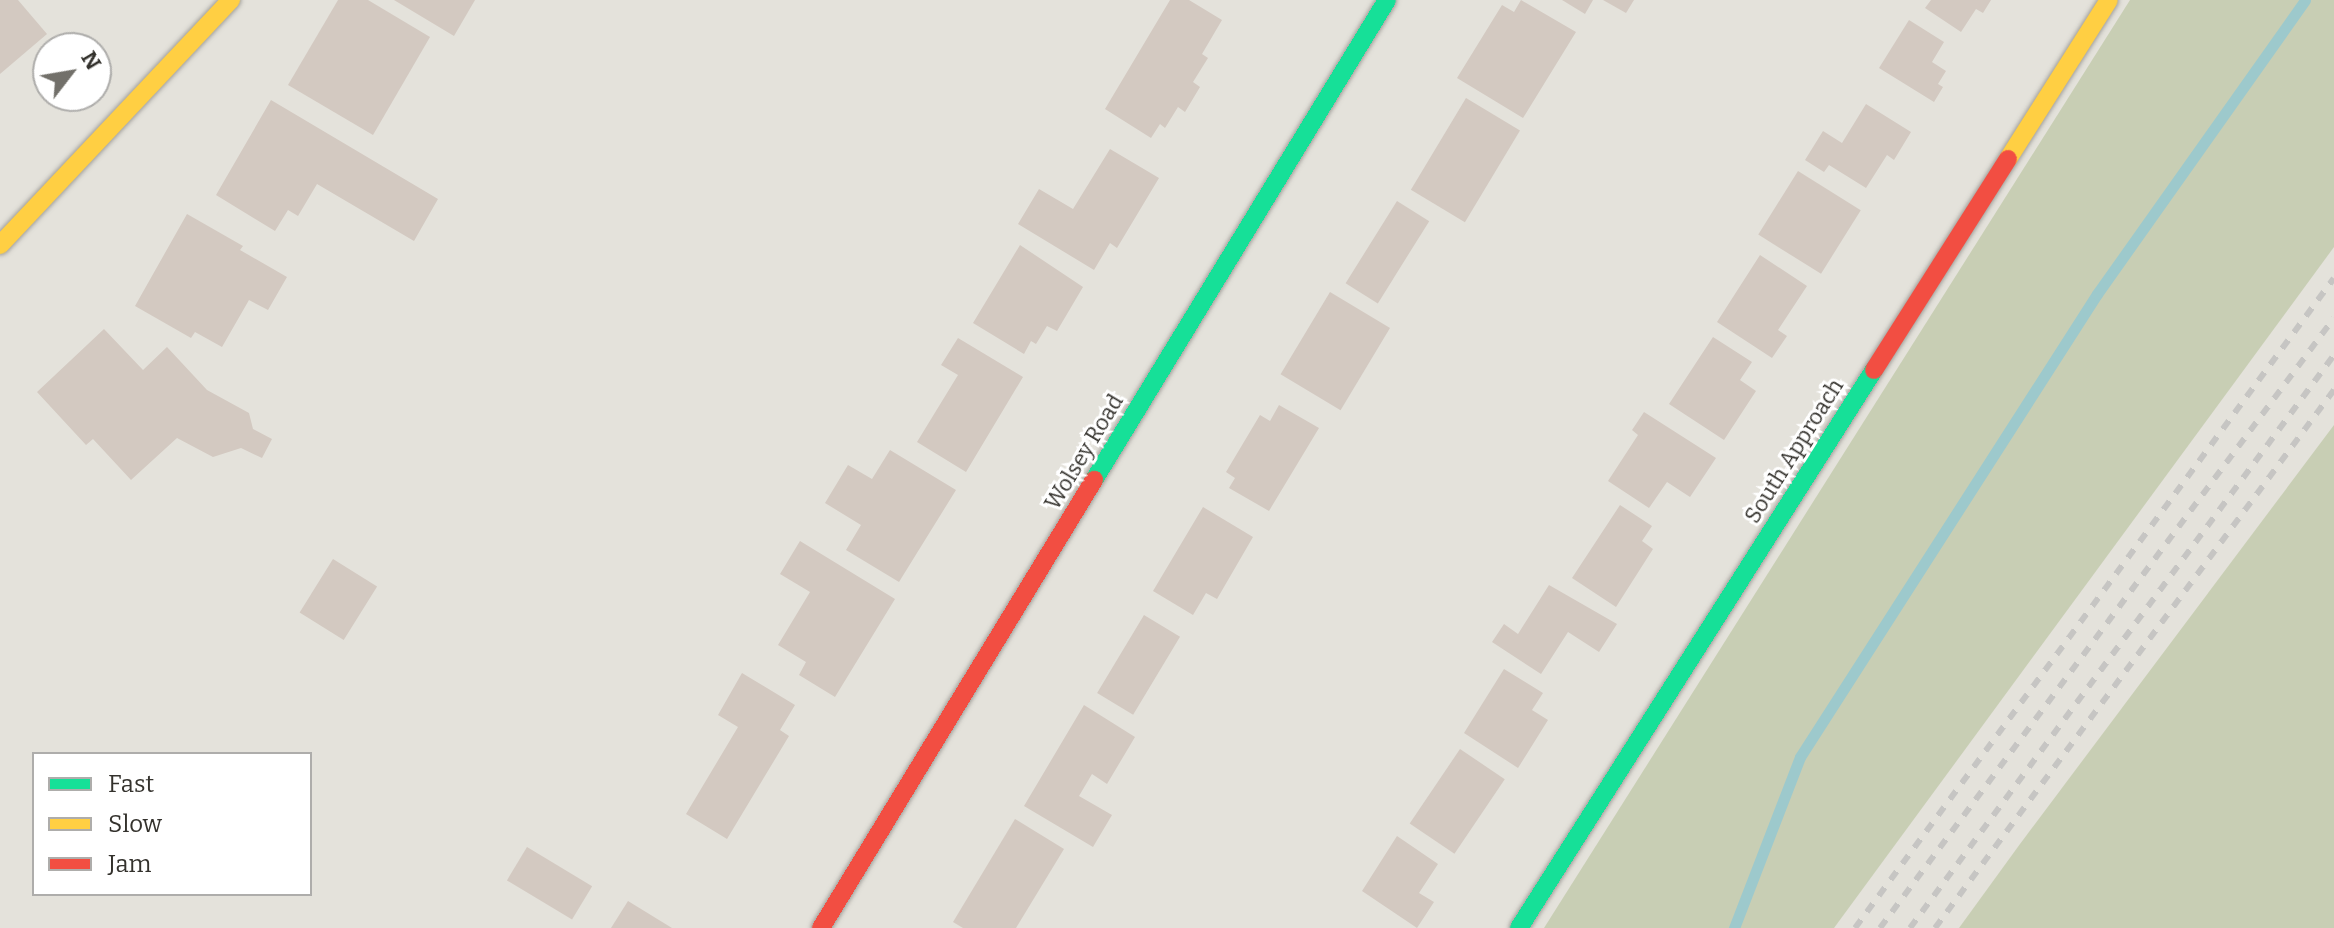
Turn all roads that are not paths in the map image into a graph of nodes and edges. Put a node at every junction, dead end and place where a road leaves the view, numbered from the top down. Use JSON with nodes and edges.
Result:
{"nodes":[{"id":1,"x":231,"y":0,"type":"edge"},
{"id":2,"x":1387,"y":0,"type":"edge"},
{"id":3,"x":2109,"y":0,"type":"edge"},
{"id":4,"x":0,"y":245,"type":"edge"},
{"id":5,"x":821,"y":928,"type":"edge"},
{"id":6,"x":1519,"y":928,"type":"edge"}],
"edges":[{"from":1,"to":4,"type":"street"},
{"from":2,"to":5,"type":"street","name":"Wolsey Road"},
{"from":3,"to":6,"type":"street","name":"South Approach"}]}
